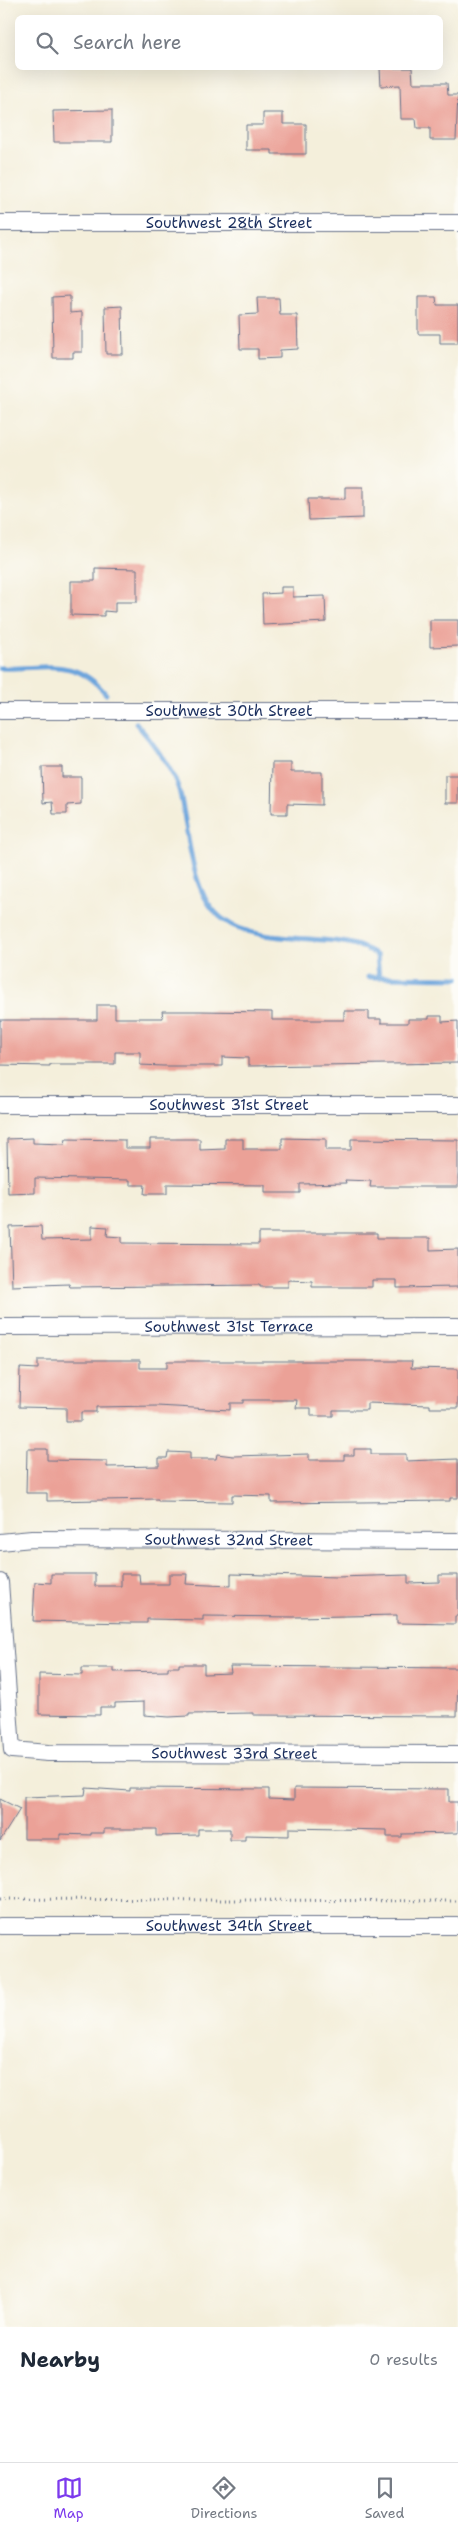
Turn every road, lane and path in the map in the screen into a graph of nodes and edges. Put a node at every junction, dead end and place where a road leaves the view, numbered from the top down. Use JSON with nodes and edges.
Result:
{"nodes":[{"id":1,"x":0,"y":223,"type":"edge"},
{"id":2,"x":458,"y":223,"type":"edge"},
{"id":3,"x":0,"y":711,"type":"edge"},
{"id":4,"x":458,"y":711,"type":"edge"},
{"id":5,"x":0,"y":1105,"type":"edge"},
{"id":6,"x":458,"y":1105,"type":"edge"},
{"id":7,"x":458,"y":1326,"type":"edge"},
{"id":8,"x":0,"y":1327,"type":"edge"},
{"id":9,"x":458,"y":1541,"type":"edge"},
{"id":10,"x":0,"y":1542,"type":"edge"},
{"id":11,"x":0,"y":1582,"type":"edge"},
{"id":12,"x":458,"y":1754,"type":"edge"},
{"id":13,"x":0,"y":1899,"type":"edge"},
{"id":14,"x":458,"y":1901,"type":"edge"},
{"id":15,"x":0,"y":1926,"type":"edge"},
{"id":16,"x":458,"y":1926,"type":"edge"}],
"edges":[{"from":1,"to":2,"type":"street","name":"Southwest 28th Street"},
{"from":3,"to":4,"type":"street","name":"Southwest 30th Street"},
{"from":5,"to":6,"type":"street","name":"Southwest 31st Street"},
{"from":7,"to":8,"type":"street","name":"Southwest 31st Terrace"},
{"from":9,"to":10,"type":"street","name":"Southwest 32nd Street"},
{"from":11,"to":12,"type":"street","name":"Southwest 33rd Street"},
{"from":13,"to":14,"type":"path"},
{"from":15,"to":16,"type":"street","name":"Southwest 34th Street"}]}
